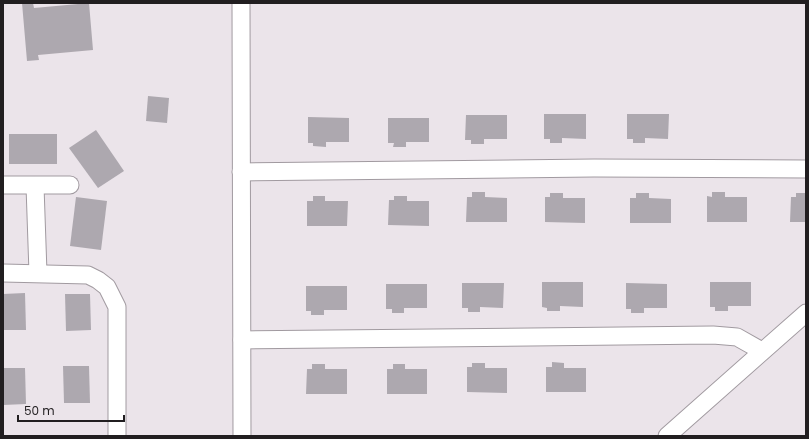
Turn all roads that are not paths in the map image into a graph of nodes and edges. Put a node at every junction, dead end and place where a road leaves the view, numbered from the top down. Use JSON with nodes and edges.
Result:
{"nodes":[{"id":1,"x":241,"y":3,"type":"edge"},
{"id":2,"x":806,"y":169,"type":"edge"},
{"id":3,"x":242,"y":172,"type":"junction"},
{"id":4,"x":3,"y":185,"type":"edge"},
{"id":5,"x":70,"y":185,"type":"dead end"},
{"id":6,"x":35,"y":186,"type":"junction"},
{"id":7,"x":3,"y":272,"type":"edge"},
{"id":8,"x":38,"y":273,"type":"junction"},
{"id":9,"x":806,"y":313,"type":"edge"},
{"id":10,"x":242,"y":340,"type":"junction"},
{"id":11,"x":762,"y":351,"type":"junction"},
{"id":12,"x":117,"y":436,"type":"edge"},
{"id":13,"x":242,"y":436,"type":"edge"},
{"id":14,"x":667,"y":436,"type":"edge"}],
"edges":[{"from":1,"to":3,"type":"street"},
{"from":2,"to":3,"type":"street"},
{"from":3,"to":10,"type":"street"},
{"from":4,"to":6,"type":"street"},
{"from":5,"to":6,"type":"street"},
{"from":6,"to":8,"type":"street"},
{"from":7,"to":8,"type":"street"},
{"from":8,"to":12,"type":"street"},
{"from":9,"to":11,"type":"street"},
{"from":10,"to":11,"type":"street"},
{"from":10,"to":13,"type":"street"},
{"from":11,"to":14,"type":"street"}]}
